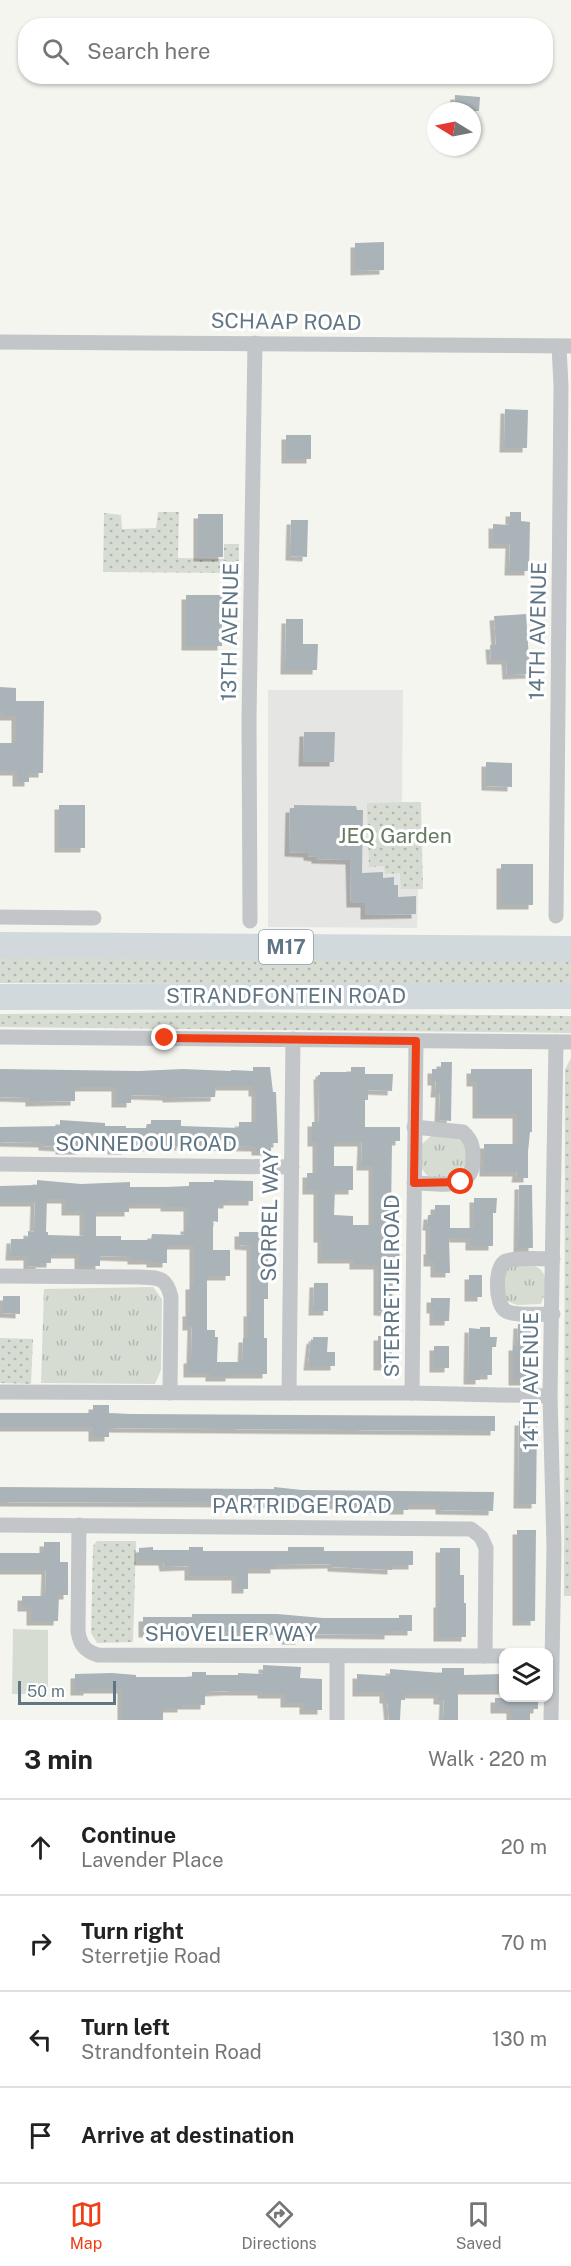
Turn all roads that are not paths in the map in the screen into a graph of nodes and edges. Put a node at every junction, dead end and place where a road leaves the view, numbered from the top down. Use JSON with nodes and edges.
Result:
{"nodes":[{"id":1,"x":0,"y":342,"type":"edge"},
{"id":2,"x":255,"y":343,"type":"junction"},
{"id":3,"x":565,"y":346,"type":"edge"},
{"id":4,"x":556,"y":916,"type":"dead end"},
{"id":5,"x":0,"y":917,"type":"edge"},
{"id":6,"x":94,"y":918,"type":"dead end"},
{"id":7,"x":250,"y":921,"type":"dead end"},
{"id":8,"x":0,"y":945,"type":"edge"},
{"id":9,"x":571,"y":949,"type":"edge"},
{"id":10,"x":571,"y":996,"type":"edge"},
{"id":11,"x":0,"y":997,"type":"edge"},
{"id":12,"x":0,"y":1037,"type":"edge"},
{"id":13,"x":293,"y":1039,"type":"junction"},
{"id":14,"x":416,"y":1041,"type":"junction"},
{"id":15,"x":563,"y":1042,"type":"edge"},
{"id":16,"x":414,"y":1127,"type":"junction"},
{"id":17,"x":0,"y":1164,"type":"edge"},
{"id":18,"x":292,"y":1167,"type":"junction"},
{"id":19,"x":414,"y":1183,"type":"junction"},
{"id":20,"x":553,"y":1259,"type":"junction"},
{"id":21,"x":0,"y":1276,"type":"edge"},
{"id":22,"x":553,"y":1314,"type":"junction"},
{"id":23,"x":0,"y":1392,"type":"edge"},
{"id":24,"x":170,"y":1393,"type":"junction"},
{"id":25,"x":289,"y":1393,"type":"junction"},
{"id":26,"x":412,"y":1394,"type":"junction"},
{"id":27,"x":550,"y":1396,"type":"junction"},
{"id":28,"x":0,"y":1525,"type":"edge"},
{"id":29,"x":80,"y":1525,"type":"junction"},
{"id":30,"x":550,"y":1648,"type":"edge"},
{"id":31,"x":336,"y":1656,"type":"junction"},
{"id":32,"x":485,"y":1656,"type":"junction"},
{"id":33,"x":499,"y":1656,"type":"edge"},
{"id":34,"x":551,"y":1702,"type":"edge"},
{"id":35,"x":337,"y":1720,"type":"edge"},
{"id":36,"x":551,"y":1720,"type":"edge"}],
"edges":[{"from":1,"to":2,"type":"street","name":"SCHAAP ROAD"},
{"from":2,"to":3,"type":"street","name":"SCHAAP ROAD"},
{"from":2,"to":7,"type":"street","name":"13TH AVENUE"},
{"from":3,"to":4,"type":"street","name":"14TH AVENUE"},
{"from":5,"to":6,"type":"street"},
{"from":8,"to":9,"type":"main road","number":"M17"},
{"from":10,"to":11,"type":"main road","name":"STRANDFONTEIN ROAD"},
{"from":12,"to":13,"type":"street","name":"STRANDFONTEIN ROAD"},
{"from":13,"to":14,"type":"street","name":"STRANDFONTEIN ROAD"},
{"from":13,"to":18,"type":"street","name":"SORREL WAY"},
{"from":14,"to":15,"type":"street","name":"STRANDFONTEIN ROAD"},
{"from":14,"to":16,"type":"street","name":"STERRETJIE ROAD"},
{"from":15,"to":20,"type":"street","name":"14TH AVENUE"},
{"from":16,"to":19,"type":"street","name":"STERRETJIE ROAD"},
{"from":16,"to":19,"type":"street"},
{"from":17,"to":18,"type":"street","name":"SONNEDOU ROAD"},
{"from":18,"to":25,"type":"street","name":"SORREL WAY"},
{"from":19,"to":26,"type":"street","name":"STERRETJIE ROAD"},
{"from":20,"to":22,"type":"street","name":"14TH AVENUE"},
{"from":20,"to":22,"type":"street"},
{"from":21,"to":24,"type":"street"},
{"from":22,"to":27,"type":"street","name":"14TH AVENUE"},
{"from":23,"to":24,"type":"street"},
{"from":24,"to":25,"type":"street"},
{"from":25,"to":26,"type":"street"},
{"from":26,"to":27,"type":"street","name":"STERRETJIE ROAD"},
{"from":27,"to":30,"type":"street","name":"14TH AVENUE"},
{"from":28,"to":29,"type":"street","name":"PARTRIDGE ROAD"},
{"from":29,"to":31,"type":"street","name":"SHOVELLER WAY"},
{"from":29,"to":32,"type":"street","name":"PARTRIDGE ROAD"},
{"from":31,"to":32,"type":"street","name":"SHOVELLER WAY"},
{"from":31,"to":35,"type":"street"},
{"from":32,"to":33,"type":"street","name":"SHOVELLER WAY"},
{"from":34,"to":36,"type":"street","name":"14TH AVENUE"}]}
